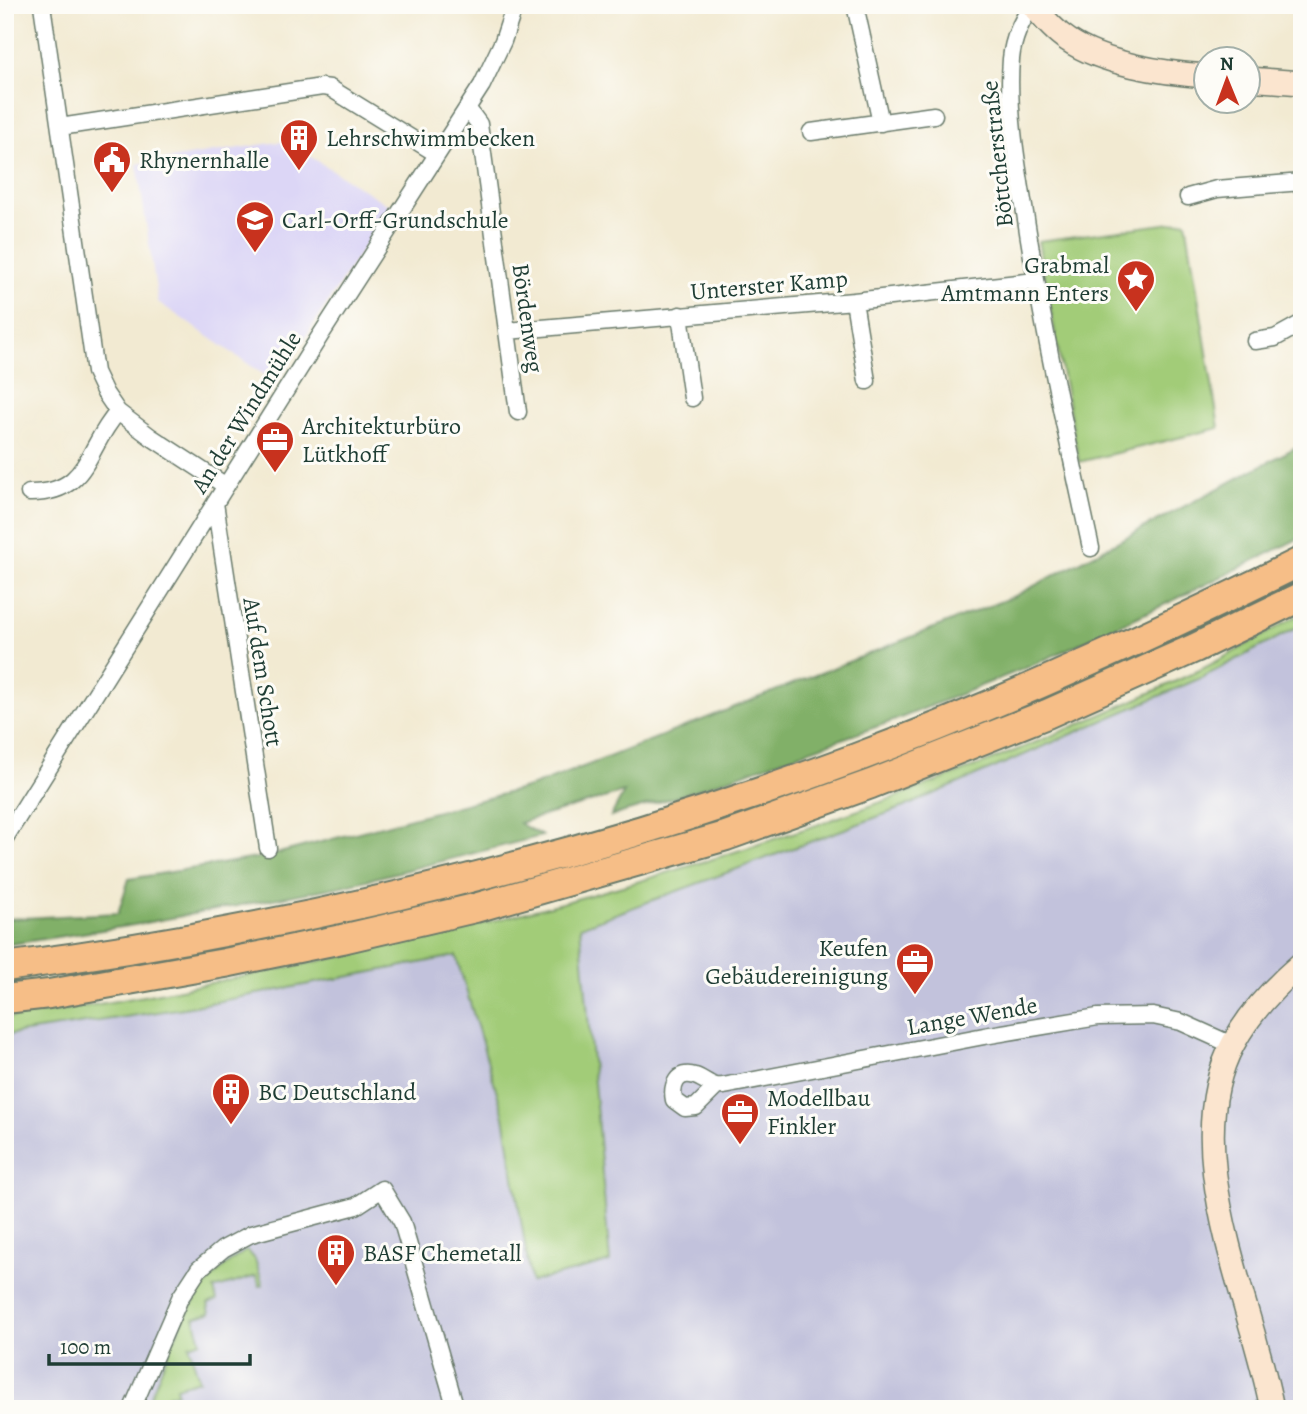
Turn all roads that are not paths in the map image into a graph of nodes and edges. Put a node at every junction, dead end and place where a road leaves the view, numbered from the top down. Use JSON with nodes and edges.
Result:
{"nodes":[{"id":1,"x":42,"y":5,"type":"edge"},
{"id":2,"x":515,"y":5,"type":"edge"},
{"id":3,"x":855,"y":5,"type":"edge"},
{"id":4,"x":1033,"y":5,"type":"edge"},
{"id":5,"x":1192,"y":74,"type":"edge"},
{"id":6,"x":1262,"y":80,"type":"edge"},
{"id":7,"x":1302,"y":83,"type":"edge"},
{"id":8,"x":468,"y":109,"type":"junction"},
{"id":9,"x":934,"y":115,"type":"dead end"},
{"id":10,"x":881,"y":123,"type":"junction"},
{"id":11,"x":60,"y":127,"type":"junction"},
{"id":12,"x":811,"y":132,"type":"dead end"},
{"id":13,"x":438,"y":154,"type":"junction"},
{"id":14,"x":1302,"y":182,"type":"edge"},
{"id":15,"x":1188,"y":197,"type":"dead end"},
{"id":16,"x":1035,"y":281,"type":"junction"},
{"id":17,"x":854,"y":301,"type":"junction"},
{"id":18,"x":680,"y":316,"type":"junction"},
{"id":19,"x":1302,"y":323,"type":"edge"},
{"id":20,"x":507,"y":331,"type":"junction"},
{"id":21,"x":1255,"y":341,"type":"dead end"},
{"id":22,"x":867,"y":381,"type":"dead end"},
{"id":23,"x":692,"y":398,"type":"dead end"},
{"id":24,"x":118,"y":412,"type":"junction"},
{"id":25,"x":518,"y":412,"type":"dead end"},
{"id":26,"x":226,"y":486,"type":"junction"},
{"id":27,"x":29,"y":493,"type":"dead end"},
{"id":28,"x":215,"y":503,"type":"junction"},
{"id":29,"x":1091,"y":548,"type":"dead end"},
{"id":30,"x":1302,"y":561,"type":"edge"},
{"id":31,"x":1302,"y":596,"type":"edge"},
{"id":32,"x":5,"y":838,"type":"edge"},
{"id":33,"x":268,"y":848,"type":"dead end"},
{"id":34,"x":1302,"y":963,"type":"edge"},
{"id":35,"x":5,"y":967,"type":"edge"},
{"id":36,"x":5,"y":999,"type":"edge"},
{"id":37,"x":1232,"y":1045,"type":"junction"},
{"id":38,"x":717,"y":1086,"type":"dead end"},
{"id":39,"x":132,"y":1409,"type":"edge"},
{"id":40,"x":456,"y":1409,"type":"edge"},
{"id":41,"x":1272,"y":1409,"type":"edge"}],
"edges":[{"from":1,"to":11,"type":"street"},
{"from":2,"to":8,"type":"street","name":"An der Windmühle"},
{"from":3,"to":10,"type":"street"},
{"from":4,"to":5,"type":"main road"},
{"from":4,"to":16,"type":"street","name":"Böttcherstraße"},
{"from":6,"to":7,"type":"main road"},
{"from":8,"to":13,"type":"street","name":"An der Windmühle"},
{"from":8,"to":20,"type":"street","name":"Bördenweg"},
{"from":9,"to":10,"type":"street"},
{"from":10,"to":12,"type":"street"},
{"from":11,"to":13,"type":"street"},
{"from":11,"to":24,"type":"street"},
{"from":13,"to":26,"type":"street","name":"An der Windmühle"},
{"from":14,"to":15,"type":"street"},
{"from":16,"to":17,"type":"street","name":"Unterster Kamp"},
{"from":16,"to":29,"type":"street","name":"Böttcherstraße"},
{"from":17,"to":18,"type":"street","name":"Unterster Kamp"},
{"from":17,"to":22,"type":"street"},
{"from":18,"to":20,"type":"street","name":"Unterster Kamp"},
{"from":18,"to":23,"type":"street"},
{"from":19,"to":21,"type":"street"},
{"from":20,"to":25,"type":"street","name":"Bördenweg"},
{"from":24,"to":26,"type":"street"},
{"from":24,"to":27,"type":"street"},
{"from":26,"to":28,"type":"street","name":"An der Windmühle"},
{"from":28,"to":32,"type":"street","name":"An der Windmühle"},
{"from":28,"to":33,"type":"street","name":"Auf dem Schott"},
{"from":30,"to":35,"type":"highway"},
{"from":31,"to":36,"type":"highway"},
{"from":34,"to":37,"type":"main road"},
{"from":37,"to":38,"type":"street","name":"Lange Wende"},
{"from":37,"to":41,"type":"main road"},
{"from":39,"to":40,"type":"street"}]}
